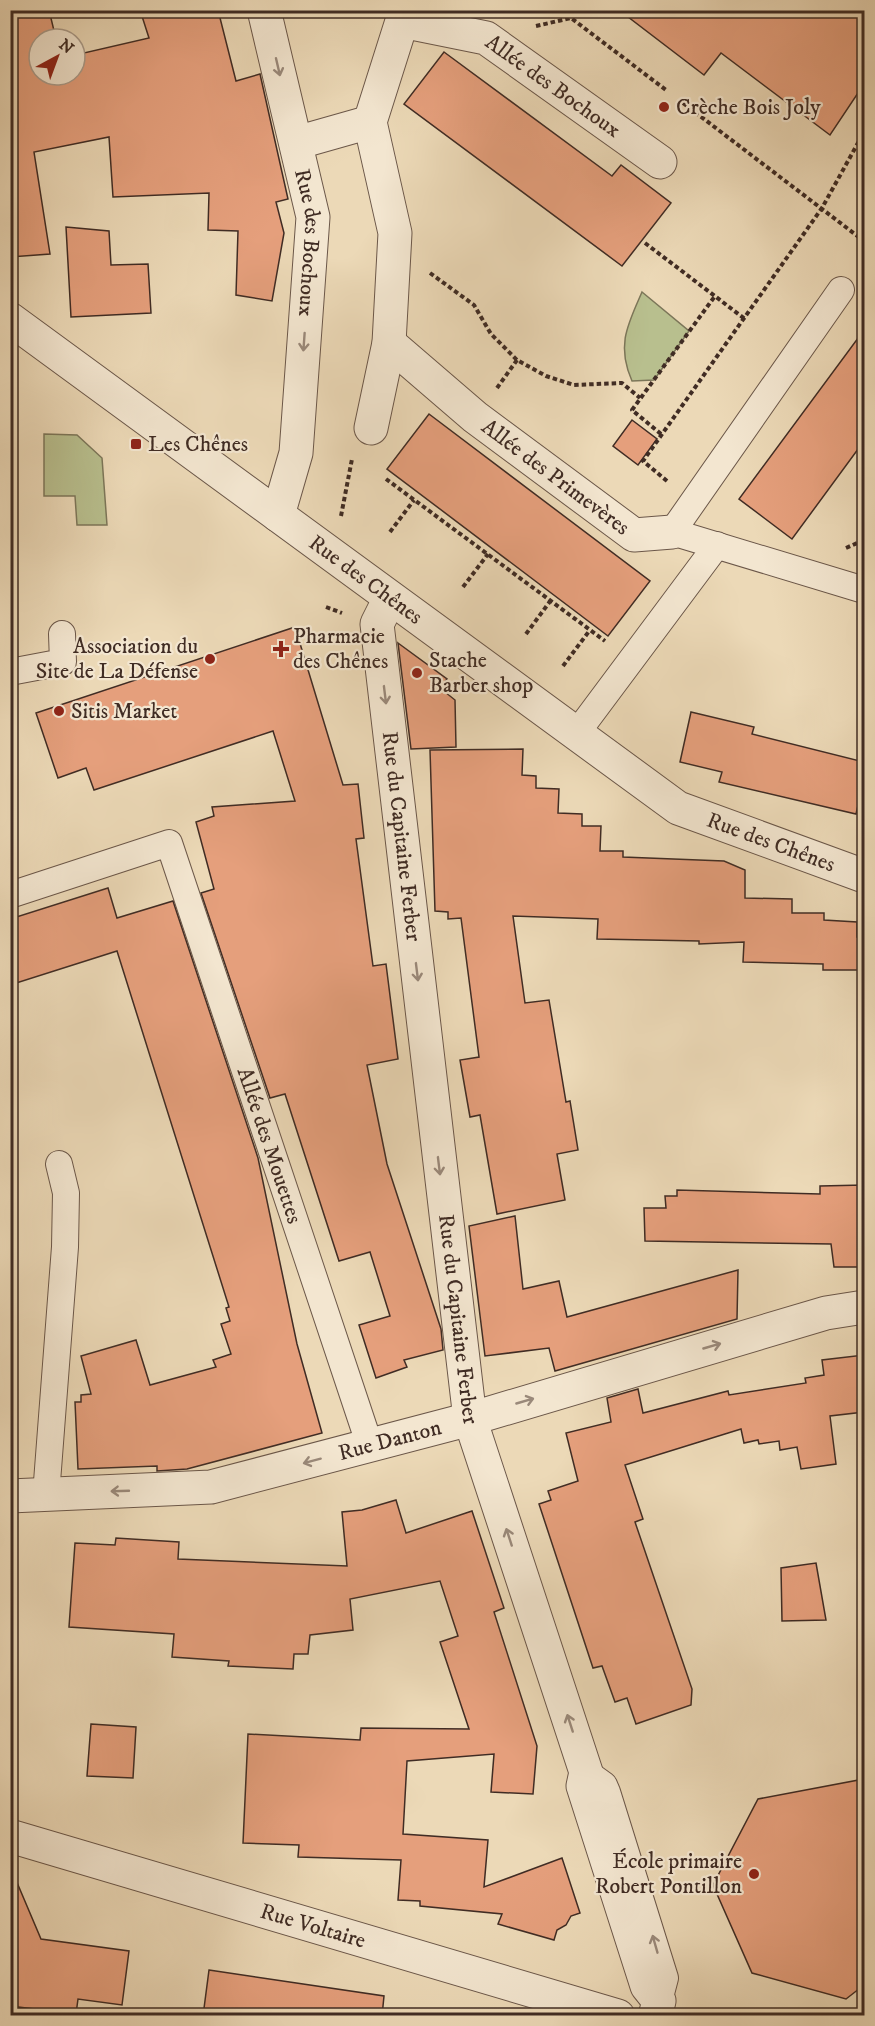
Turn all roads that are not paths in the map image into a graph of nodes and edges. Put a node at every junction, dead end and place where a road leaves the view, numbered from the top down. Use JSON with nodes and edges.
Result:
{"nodes":[{"id":1,"x":264,"y":10,"type":"edge"},
{"id":2,"x":370,"y":122,"type":"junction"},
{"id":3,"x":296,"y":143,"type":"junction"},
{"id":4,"x":660,"y":162,"type":"dead end"},
{"id":5,"x":841,"y":290,"type":"dead end"},
{"id":6,"x":10,"y":319,"type":"edge"},
{"id":7,"x":389,"y":343,"type":"junction"},
{"id":8,"x":371,"y":428,"type":"road end"},
{"id":9,"x":278,"y":515,"type":"junction"},
{"id":10,"x":672,"y":532,"type":"junction"},
{"id":11,"x":717,"y":545,"type":"junction"},
{"id":12,"x":864,"y":590,"type":"edge"},
{"id":13,"x":390,"y":598,"type":"junction"},
{"id":14,"x":62,"y":634,"type":"dead end"},
{"id":15,"x":10,"y":672,"type":"edge"},
{"id":16,"x":576,"y":734,"type":"junction"},
{"id":17,"x":864,"y":876,"type":"edge"},
{"id":18,"x":10,"y":895,"type":"edge"},
{"id":19,"x":59,"y":1164,"type":"dead end"},
{"id":20,"x":864,"y":1307,"type":"edge"},
{"id":21,"x":470,"y":1419,"type":"junction"},
{"id":22,"x":370,"y":1446,"type":"junction"},
{"id":23,"x":46,"y":1495,"type":"junction"},
{"id":24,"x":10,"y":1496,"type":"edge"},
{"id":25,"x":10,"y":1836,"type":"edge"},
{"id":26,"x":657,"y":2008,"type":"edge"},
{"id":27,"x":618,"y":2016,"type":"edge"}],
"edges":[{"from":1,"to":3,"type":"street","name":"Rue des Bochoux","one_way":true},
{"from":2,"to":3,"type":"street"},
{"from":2,"to":4,"type":"street","name":"Allée des Bochoux"},
{"from":2,"to":7,"type":"street"},
{"from":3,"to":9,"type":"street","name":"Rue des Bochoux","one_way":true},
{"from":5,"to":10,"type":"lane"},
{"from":6,"to":9,"type":"street","name":"Rue des Chênes"},
{"from":7,"to":8,"type":"street"},
{"from":7,"to":10,"type":"street","name":"Allée des Primevères"},
{"from":9,"to":13,"type":"street","name":"Rue des Chênes"},
{"from":10,"to":11,"type":"lane"},
{"from":11,"to":12,"type":"lane"},
{"from":11,"to":16,"type":"lane"},
{"from":13,"to":16,"type":"street","name":"Rue des Chênes"},
{"from":13,"to":21,"type":"street","name":"Rue du Capitaine Ferber","one_way":true},
{"from":14,"to":15,"type":"lane"},
{"from":16,"to":17,"type":"street","name":"Rue des Chênes"},
{"from":18,"to":22,"type":"lane","name":"Allée des Mouettes"},
{"from":19,"to":23,"type":"lane"},
{"from":21,"to":20,"type":"street","name":"Rue Danton","one_way":true},
{"from":21,"to":22,"type":"street","name":"Rue Danton"},
{"from":26,"to":21,"type":"street","name":"Rue du Capitaine Ferber","one_way":true},
{"from":22,"to":23,"type":"street","name":"Rue Danton","one_way":true},
{"from":23,"to":24,"type":"street","name":"Rue Danton"},
{"from":25,"to":27,"type":"street","name":"Rue Voltaire"}]}
